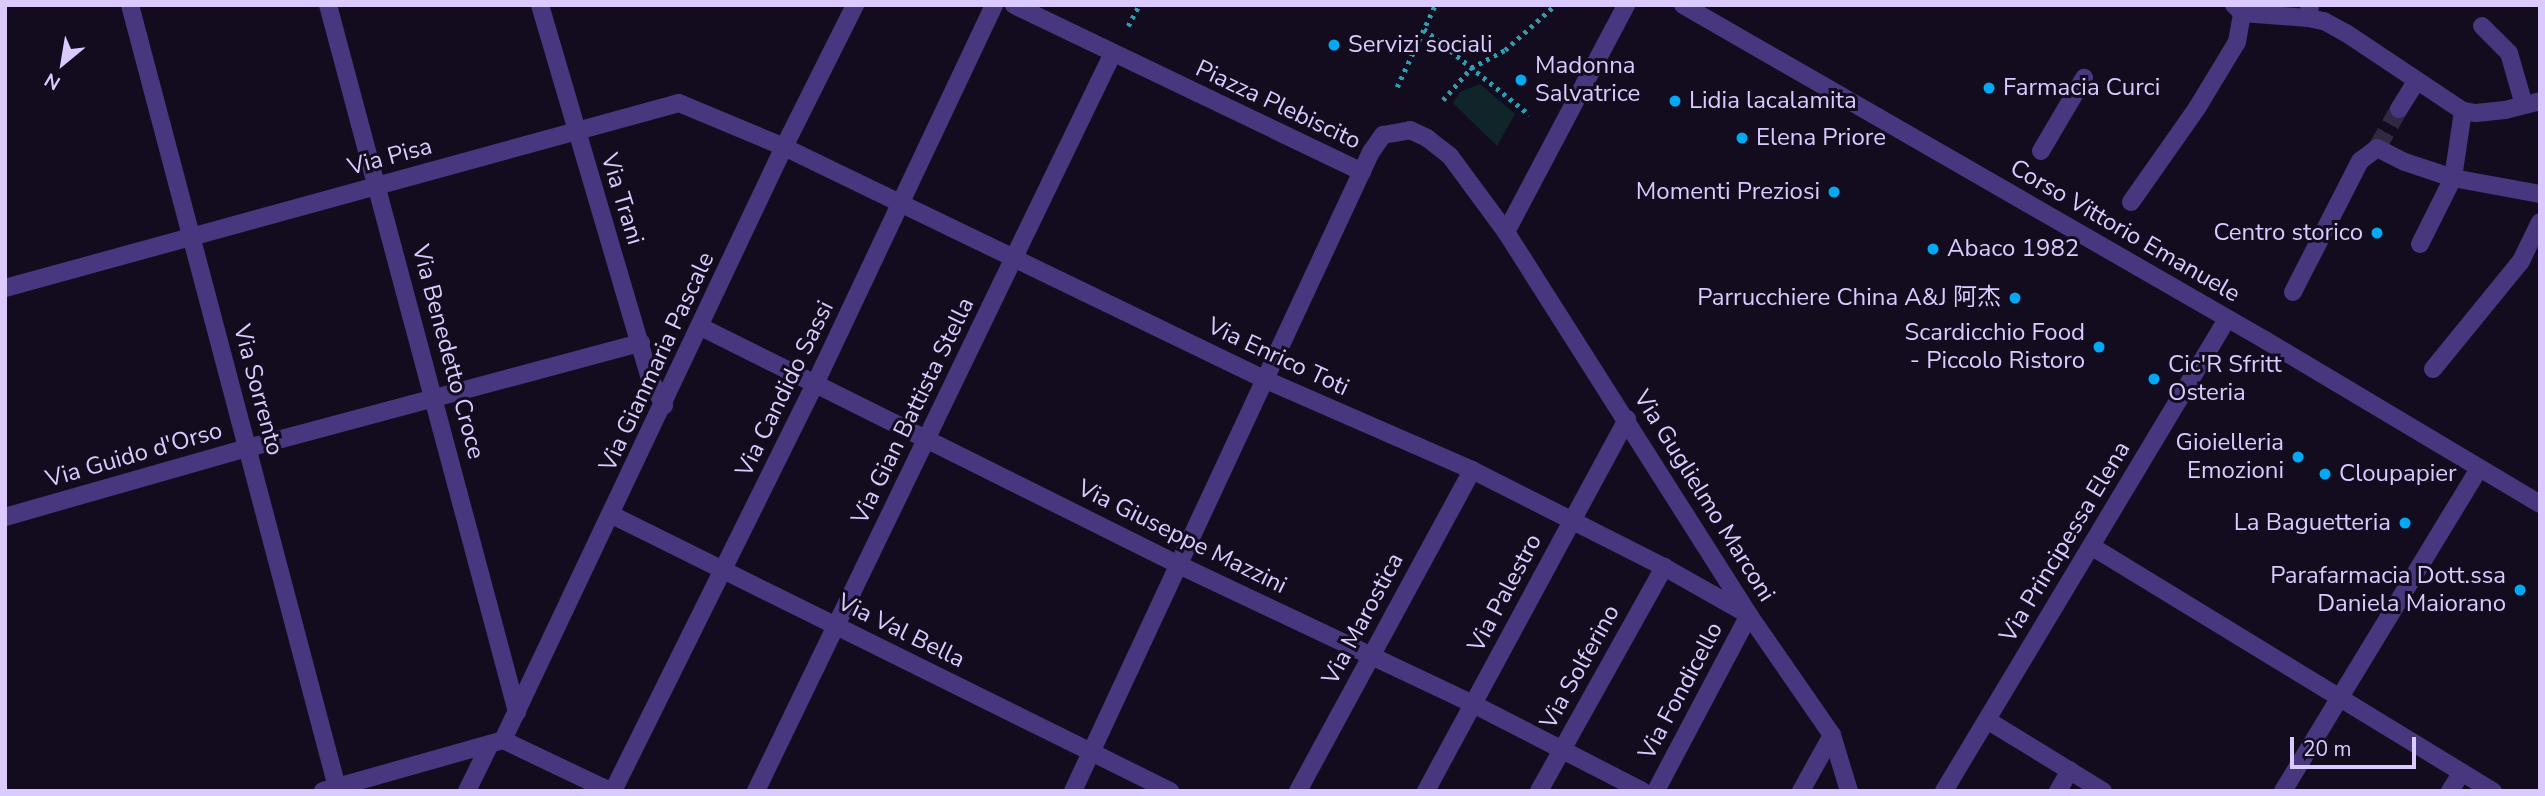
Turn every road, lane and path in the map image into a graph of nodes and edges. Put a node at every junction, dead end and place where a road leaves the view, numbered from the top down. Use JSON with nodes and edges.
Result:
{"nodes":[{"id":1,"x":130,"y":5,"type":"edge"},
{"id":2,"x":328,"y":5,"type":"edge"},
{"id":3,"x":540,"y":5,"type":"edge"},
{"id":4,"x":855,"y":5,"type":"edge"},
{"id":5,"x":993,"y":5,"type":"edge"},
{"id":6,"x":1014,"y":5,"type":"edge"},
{"id":7,"x":1139,"y":5,"type":"edge"},
{"id":8,"x":1435,"y":5,"type":"edge"},
{"id":9,"x":1626,"y":5,"type":"edge"},
{"id":10,"x":1683,"y":5,"type":"edge"},
{"id":11,"x":1554,"y":6,"type":"edge"},
{"id":12,"x":2238,"y":9,"type":"edge"},
{"id":13,"x":2309,"y":11,"type":"edge"},
{"id":14,"x":2482,"y":26,"type":"dead end"},
{"id":15,"x":1128,"y":27,"type":"dead end"},
{"id":16,"x":1424,"y":30,"type":"junction"},
{"id":17,"x":1113,"y":53,"type":"junction"},
{"id":18,"x":1471,"y":68,"type":"junction"},
{"id":19,"x":2084,"y":78,"type":"dead end"},
{"id":20,"x":2416,"y":82,"type":"junction"},
{"id":21,"x":1397,"y":87,"type":"dead end"},
{"id":22,"x":1443,"y":100,"type":"dead end"},
{"id":23,"x":2532,"y":103,"type":"edge"},
{"id":24,"x":2399,"y":109,"type":"tunnel mouth"},
{"id":25,"x":2463,"y":111,"type":"junction"},
{"id":26,"x":1530,"y":115,"type":"dead end"},
{"id":27,"x":576,"y":131,"type":"junction"},
{"id":28,"x":784,"y":147,"type":"junction"},
{"id":29,"x":2041,"y":151,"type":"dead end"},
{"id":30,"x":1362,"y":172,"type":"junction"},
{"id":31,"x":2454,"y":178,"type":"junction"},
{"id":32,"x":379,"y":186,"type":"junction"},
{"id":33,"x":2540,"y":194,"type":"edge"},
{"id":34,"x":2131,"y":202,"type":"dead end"},
{"id":35,"x":901,"y":204,"type":"junction"},
{"id":36,"x":1506,"y":232,"type":"junction"},
{"id":37,"x":2538,"y":232,"type":"edge"},
{"id":38,"x":192,"y":235,"type":"junction"},
{"id":39,"x":2420,"y":244,"type":"dead end"},
{"id":40,"x":1013,"y":259,"type":"junction"},
{"id":41,"x":5,"y":288,"type":"edge"},
{"id":42,"x":2293,"y":292,"type":"dead end"},
{"id":43,"x":2227,"y":319,"type":"junction"},
{"id":44,"x":701,"y":327,"type":"junction"},
{"id":45,"x":641,"y":344,"type":"junction"},
{"id":46,"x":2434,"y":369,"type":"dead end"},
{"id":47,"x":1266,"y":380,"type":"junction"},
{"id":48,"x":815,"y":384,"type":"junction"},
{"id":49,"x":435,"y":398,"type":"junction"},
{"id":50,"x":664,"y":405,"type":"junction"},
{"id":51,"x":1627,"y":419,"type":"junction"},
{"id":52,"x":928,"y":439,"type":"junction"},
{"id":53,"x":248,"y":447,"type":"junction"},
{"id":54,"x":2479,"y":469,"type":"junction"},
{"id":55,"x":1472,"y":470,"type":"junction"},
{"id":56,"x":2540,"y":504,"type":"edge"},
{"id":57,"x":612,"y":515,"type":"junction"},
{"id":58,"x":5,"y":517,"type":"edge"},
{"id":59,"x":1572,"y":520,"type":"junction"},
{"id":60,"x":2091,"y":546,"type":"junction"},
{"id":61,"x":1179,"y":565,"type":"junction"},
{"id":62,"x":1664,"y":567,"type":"junction"},
{"id":63,"x":723,"y":571,"type":"junction"},
{"id":64,"x":1749,"y":615,"type":"junction"},
{"id":65,"x":835,"y":626,"type":"junction"},
{"id":66,"x":1371,"y":656,"type":"junction"},
{"id":67,"x":2341,"y":697,"type":"junction"},
{"id":68,"x":1473,"y":704,"type":"junction"},
{"id":69,"x":517,"y":712,"type":"junction"},
{"id":70,"x":1987,"y":720,"type":"junction"},
{"id":71,"x":1832,"y":735,"type":"junction"},
{"id":72,"x":497,"y":742,"type":"junction"},
{"id":73,"x":1561,"y":750,"type":"junction"},
{"id":74,"x":1091,"y":751,"type":"junction"},
{"id":75,"x":2070,"y":770,"type":"junction"},
{"id":76,"x":2462,"y":772,"type":"junction"},
{"id":77,"x":333,"y":790,"type":"edge"},
{"id":78,"x":467,"y":791,"type":"edge"},
{"id":79,"x":612,"y":791,"type":"edge"},
{"id":80,"x":756,"y":791,"type":"edge"},
{"id":81,"x":1073,"y":791,"type":"edge"},
{"id":82,"x":1170,"y":791,"type":"edge"},
{"id":83,"x":1298,"y":791,"type":"edge"},
{"id":84,"x":1426,"y":791,"type":"edge"},
{"id":85,"x":1539,"y":791,"type":"edge"},
{"id":86,"x":1642,"y":791,"type":"edge"},
{"id":87,"x":1656,"y":791,"type":"edge"},
{"id":88,"x":1801,"y":791,"type":"edge"},
{"id":89,"x":1849,"y":791,"type":"edge"},
{"id":90,"x":1944,"y":791,"type":"edge"},
{"id":91,"x":2058,"y":791,"type":"edge"},
{"id":92,"x":2103,"y":791,"type":"edge"},
{"id":93,"x":2283,"y":791,"type":"edge"},
{"id":94,"x":2450,"y":791,"type":"edge"},
{"id":95,"x":2493,"y":791,"type":"edge"}],
"edges":[{"from":1,"to":38,"type":"street","name":"Via Sorrento"},
{"from":2,"to":32,"type":"street","name":"Via Benedetto Croce"},
{"from":3,"to":27,"type":"street","name":"Via Trani"},
{"from":4,"to":28,"type":"street","name":"Via Gianmaria Pascale"},
{"from":5,"to":35,"type":"street","name":"Via Candido Sassi"},
{"from":6,"to":17,"type":"street","name":"Piazza Plebiscito"},
{"from":7,"to":15,"type":"path"},
{"from":8,"to":16,"type":"path"},
{"from":9,"to":36,"type":"street"},
{"from":10,"to":43,"type":"street","name":"Corso Vittorio Emanuele"},
{"from":11,"to":18,"type":"path"},
{"from":12,"to":13,"type":"street"},
{"from":12,"to":34,"type":"street"},
{"from":13,"to":20,"type":"street"},
{"from":14,"to":23,"type":"street"},
{"from":16,"to":18,"type":"path"},
{"from":16,"to":21,"type":"path"},
{"from":17,"to":30,"type":"street","name":"Piazza Plebiscito"},
{"from":17,"to":40,"type":"street","name":"Via Gian Battista Stella"},
{"from":18,"to":22,"type":"path"},
{"from":18,"to":26,"type":"path"},
{"from":19,"to":29,"type":"street"},
{"from":20,"to":24,"type":"street"},
{"from":20,"to":25,"type":"street"},
{"from":23,"to":25,"type":"street"},
{"from":25,"to":31,"type":"street"},
{"from":27,"to":28,"type":"street","name":"Via Pisa"},
{"from":27,"to":32,"type":"street","name":"Via Pisa"},
{"from":27,"to":45,"type":"street","name":"Via Trani"},
{"from":28,"to":35,"type":"street","name":"Via Enrico Toti"},
{"from":28,"to":44,"type":"street","name":"Via Gianmaria Pascale"},
{"from":30,"to":36,"type":"street","name":"Piazza Plebiscito"},
{"from":30,"to":47,"type":"street"},
{"from":31,"to":33,"type":"street"},
{"from":31,"to":39,"type":"street"},
{"from":31,"to":42,"type":"street"},
{"from":32,"to":38,"type":"street","name":"Via Pisa"},
{"from":32,"to":49,"type":"street","name":"Via Benedetto Croce"},
{"from":35,"to":40,"type":"street","name":"Via Enrico Toti"},
{"from":35,"to":48,"type":"street","name":"Via Candido Sassi"},
{"from":36,"to":51,"type":"street","name":"Via Guglielmo Marconi"},
{"from":37,"to":46,"type":"street"},
{"from":38,"to":41,"type":"street","name":"Via Pisa"},
{"from":38,"to":53,"type":"street","name":"Via Sorrento"},
{"from":40,"to":47,"type":"street","name":"Via Enrico Toti"},
{"from":40,"to":52,"type":"street","name":"Via Gian Battista Stella"},
{"from":43,"to":54,"type":"street","name":"Corso Vittorio Emanuele"},
{"from":43,"to":60,"type":"street","name":"Via Principessa Elena"},
{"from":44,"to":48,"type":"street","name":"Via Giuseppe Mazzini"},
{"from":44,"to":50,"type":"street","name":"Via Gianmaria Pascale"},
{"from":45,"to":49,"type":"street","name":"Via Guido d'Orso"},
{"from":45,"to":50,"type":"street","name":"Via Trani"},
{"from":47,"to":55,"type":"street","name":"Via Enrico Toti"},
{"from":47,"to":61,"type":"street"},
{"from":48,"to":52,"type":"street","name":"Via Giuseppe Mazzini"},
{"from":48,"to":63,"type":"street","name":"Via Candido Sassi"},
{"from":49,"to":53,"type":"street","name":"Via Guido d'Orso"},
{"from":49,"to":69,"type":"street","name":"Via Benedetto Croce"},
{"from":50,"to":57,"type":"street","name":"Via Gianmaria Pascale"},
{"from":51,"to":59,"type":"street","name":"Via Palestro"},
{"from":51,"to":64,"type":"street","name":"Via Guglielmo Marconi"},
{"from":52,"to":61,"type":"street","name":"Via Giuseppe Mazzini"},
{"from":52,"to":65,"type":"street","name":"Via Gian Battista Stella"},
{"from":53,"to":58,"type":"street","name":"Via Guido d'Orso"},
{"from":53,"to":77,"type":"street","name":"Via Sorrento"},
{"from":54,"to":56,"type":"street","name":"Corso Vittorio Emanuele"},
{"from":54,"to":67,"type":"street"},
{"from":55,"to":59,"type":"street","name":"Via Enrico Toti"},
{"from":55,"to":66,"type":"street","name":"Via Marostica"},
{"from":57,"to":63,"type":"street","name":"Via Val Bella"},
{"from":57,"to":69,"type":"street","name":"Via Gianmaria Pascale"},
{"from":59,"to":62,"type":"street","name":"Via Enrico Toti"},
{"from":59,"to":68,"type":"street","name":"Via Palestro"},
{"from":60,"to":67,"type":"street"},
{"from":60,"to":70,"type":"street","name":"Via Principessa Elena"},
{"from":61,"to":66,"type":"street","name":"Via Giuseppe Mazzini"},
{"from":61,"to":74,"type":"street"},
{"from":62,"to":64,"type":"street","name":"Via Enrico Toti"},
{"from":62,"to":73,"type":"street","name":"Via Solferino"},
{"from":63,"to":65,"type":"street","name":"Via Val Bella"},
{"from":63,"to":79,"type":"street","name":"Via Candido Sassi"},
{"from":64,"to":71,"type":"street","name":"Via Guglielmo Marconi"},
{"from":64,"to":87,"type":"street","name":"Via Fondicello"},
{"from":65,"to":74,"type":"street","name":"Via Val Bella"},
{"from":65,"to":80,"type":"street","name":"Via Gian Battista Stella"},
{"from":66,"to":68,"type":"street","name":"Via Giuseppe Mazzini"},
{"from":66,"to":83,"type":"street","name":"Via Marostica"},
{"from":67,"to":76,"type":"street"},
{"from":67,"to":93,"type":"street"},
{"from":68,"to":73,"type":"street","name":"Via Giuseppe Mazzini"},
{"from":68,"to":84,"type":"street","name":"Via Palestro"},
{"from":69,"to":72,"type":"street","name":"Via Gianmaria Pascale"},
{"from":70,"to":75,"type":"street"},
{"from":70,"to":90,"type":"street","name":"Via Principessa Elena"},
{"from":71,"to":88,"type":"street"},
{"from":71,"to":89,"type":"street","name":"Via Guglielmo Marconi"},
{"from":72,"to":77,"type":"street"},
{"from":72,"to":78,"type":"street","name":"Via Gianmaria Pascale"},
{"from":72,"to":79,"type":"street"},
{"from":73,"to":85,"type":"street","name":"Via Solferino"},
{"from":73,"to":86,"type":"street","name":"Via Giuseppe Mazzini"},
{"from":74,"to":81,"type":"street"},
{"from":74,"to":82,"type":"street","name":"Via Val Bella"},
{"from":75,"to":91,"type":"street"},
{"from":75,"to":92,"type":"street"},
{"from":76,"to":94,"type":"street"},
{"from":76,"to":95,"type":"street"}]}
